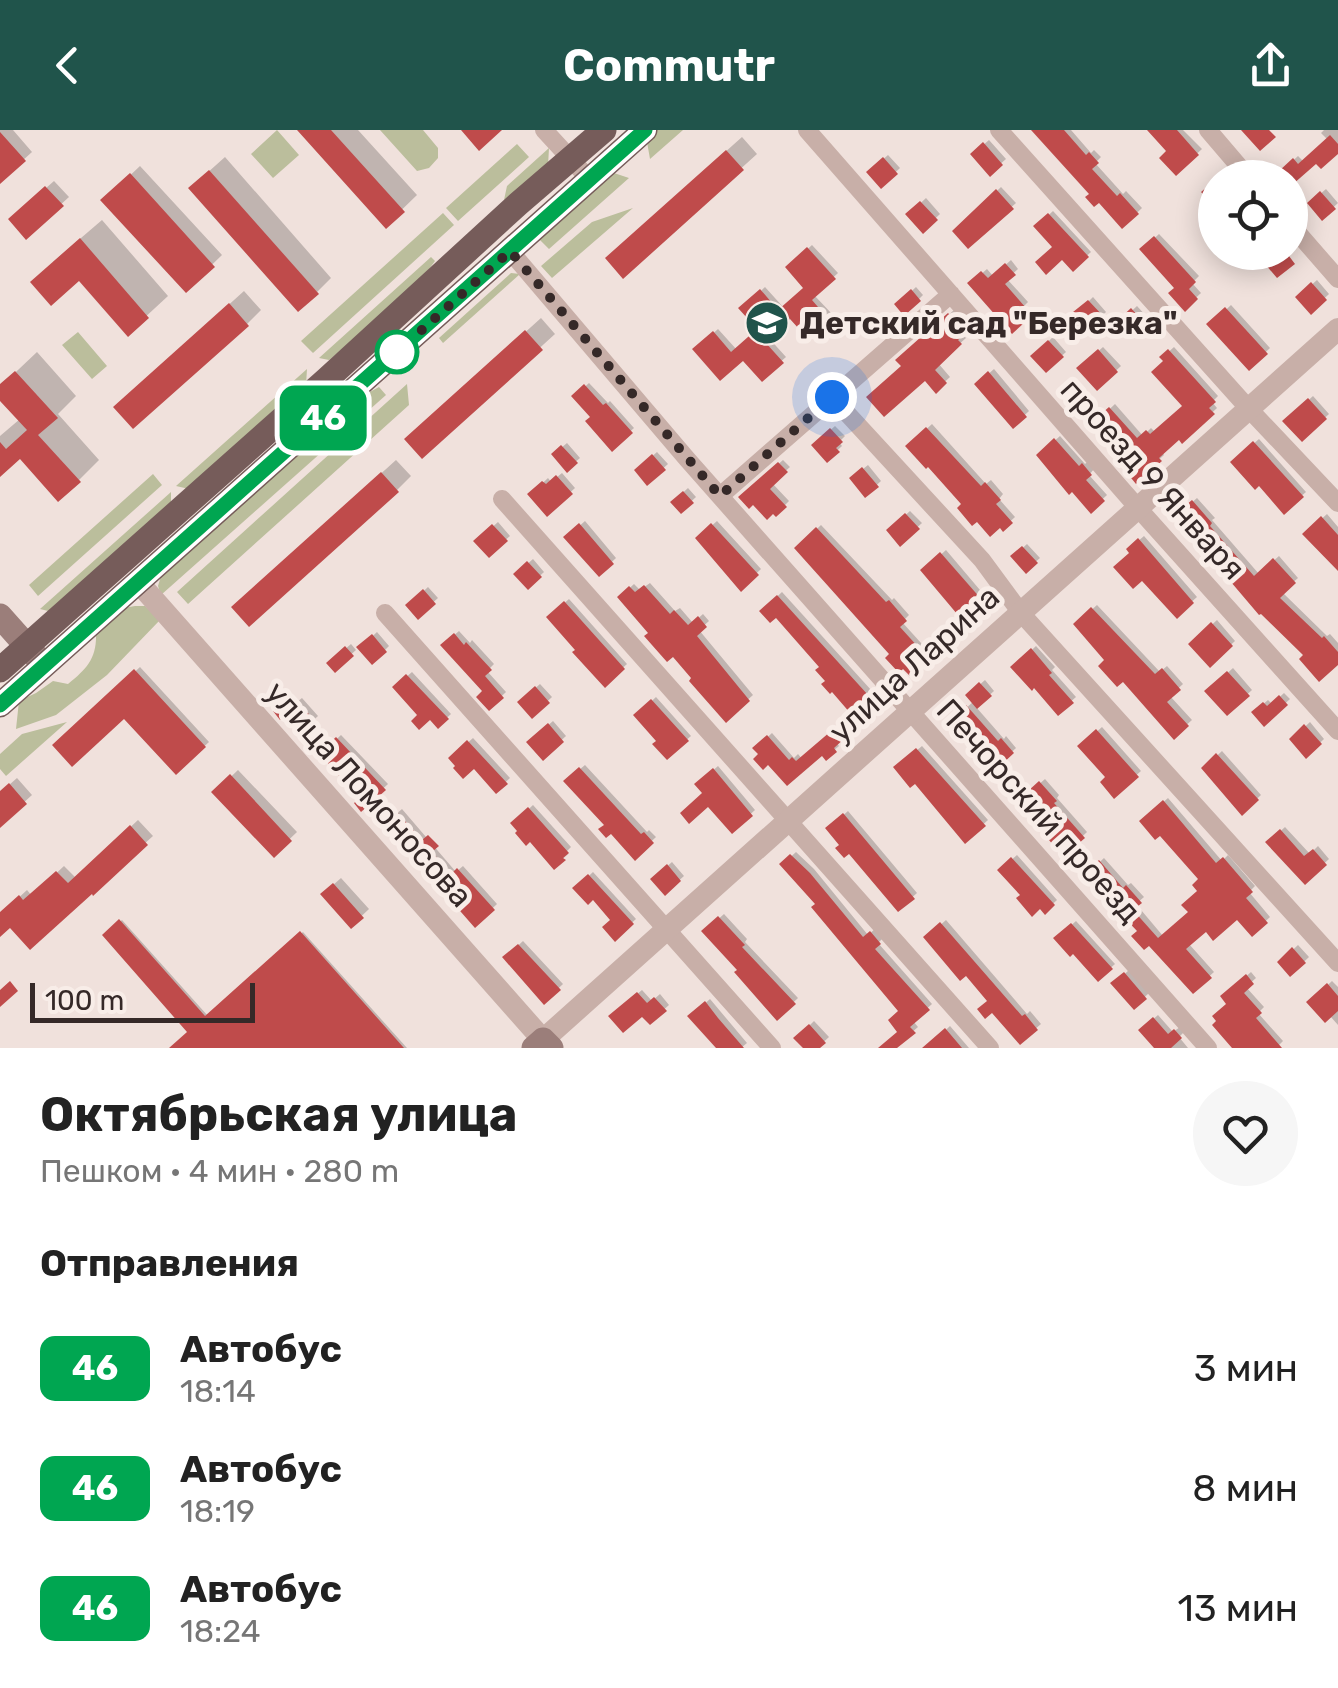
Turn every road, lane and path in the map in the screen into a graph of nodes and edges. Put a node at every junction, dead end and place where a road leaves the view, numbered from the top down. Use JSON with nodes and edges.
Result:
{"nodes":[{"id":1,"x":544,"y":130,"type":"edge"},
{"id":2,"x":604,"y":130,"type":"edge"},
{"id":3,"x":645,"y":130,"type":"edge"},
{"id":4,"x":808,"y":130,"type":"edge"},
{"id":5,"x":999,"y":130,"type":"edge"},
{"id":6,"x":1208,"y":130,"type":"edge"},
{"id":7,"x":571,"y":159,"type":"junction"},
{"id":8,"x":1234,"y":160,"type":"edge"},
{"id":9,"x":590,"y":180,"type":"junction"},
{"id":10,"x":1308,"y":245,"type":"edge"},
{"id":11,"x":510,"y":251,"type":"junction"},
{"id":12,"x":1338,"y":279,"type":"edge"},
{"id":13,"x":951,"y":294,"type":"junction"},
{"id":14,"x":1338,"y":329,"type":"edge"},
{"id":15,"x":832,"y":397,"type":"junction"},
{"id":16,"x":1249,"y":409,"type":"junction"},
{"id":17,"x":720,"y":496,"type":"junction"},
{"id":18,"x":502,"y":498,"type":"dead end"},
{"id":19,"x":1338,"y":503,"type":"edge"},
{"id":20,"x":1138,"y":508,"type":"junction"},
{"id":21,"x":139,"y":583,"type":"junction"},
{"id":22,"x":385,"y":613,"type":"dead end"},
{"id":23,"x":1021,"y":613,"type":"junction"},
{"id":24,"x":0,"y":616,"type":"edge"},
{"id":25,"x":36,"y":656,"type":"junction"},
{"id":26,"x":0,"y":670,"type":"edge"},
{"id":27,"x":0,"y":705,"type":"edge"},
{"id":28,"x":910,"y":712,"type":"junction"},
{"id":29,"x":1338,"y":731,"type":"edge"},
{"id":30,"x":788,"y":821,"type":"junction"},
{"id":31,"x":667,"y":929,"type":"junction"},
{"id":32,"x":1338,"y":963,"type":"edge"},
{"id":33,"x":542,"y":1045,"type":"edge"},
{"id":34,"x":772,"y":1048,"type":"edge"},
{"id":35,"x":990,"y":1048,"type":"edge"},
{"id":36,"x":1208,"y":1048,"type":"edge"}],
"edges":[{"from":1,"to":7,"type":"street"},
{"from":2,"to":7,"type":"main road"},
{"from":3,"to":9,"type":"main road"},
{"from":4,"to":13,"type":"street","name":"проезд 9 Января"},
{"from":5,"to":16,"type":"street"},
{"from":6,"to":8,"type":"street"},
{"from":7,"to":9,"type":"street"},
{"from":7,"to":25,"type":"main road"},
{"from":9,"to":11,"type":"main road"},
{"from":10,"to":12,"type":"street"},
{"from":11,"to":17,"type":"street","name":"Печорский проезд"},
{"from":11,"to":21,"type":"main road"},
{"from":13,"to":15,"type":"street"},
{"from":13,"to":20,"type":"street","name":"проезд 9 Января"},
{"from":14,"to":16,"type":"street","name":"улица Ларина"},
{"from":15,"to":17,"type":"street"},
{"from":15,"to":23,"type":"street"},
{"from":16,"to":19,"type":"street"},
{"from":16,"to":20,"type":"street","name":"улица Ларина"},
{"from":17,"to":28,"type":"street","name":"Печорский проезд"},
{"from":18,"to":30,"type":"street"},
{"from":20,"to":23,"type":"street","name":"улица Ларина"},
{"from":20,"to":29,"type":"street","name":"проезд 9 Января"},
{"from":21,"to":25,"type":"main road"},
{"from":21,"to":33,"type":"street","name":"улица Ломоносова"},
{"from":22,"to":31,"type":"street"},
{"from":23,"to":28,"type":"street","name":"улица Ларина"},
{"from":23,"to":32,"type":"street"},
{"from":24,"to":25,"type":"main road"},
{"from":25,"to":26,"type":"main road"},
{"from":25,"to":27,"type":"main road"},
{"from":28,"to":30,"type":"street","name":"улица Ларина"},
{"from":28,"to":36,"type":"street","name":"Печорский проезд"},
{"from":30,"to":31,"type":"street","name":"улица Ларина"},
{"from":30,"to":35,"type":"street"},
{"from":31,"to":33,"type":"street","name":"улица Ларина"},
{"from":31,"to":34,"type":"street"}]}
